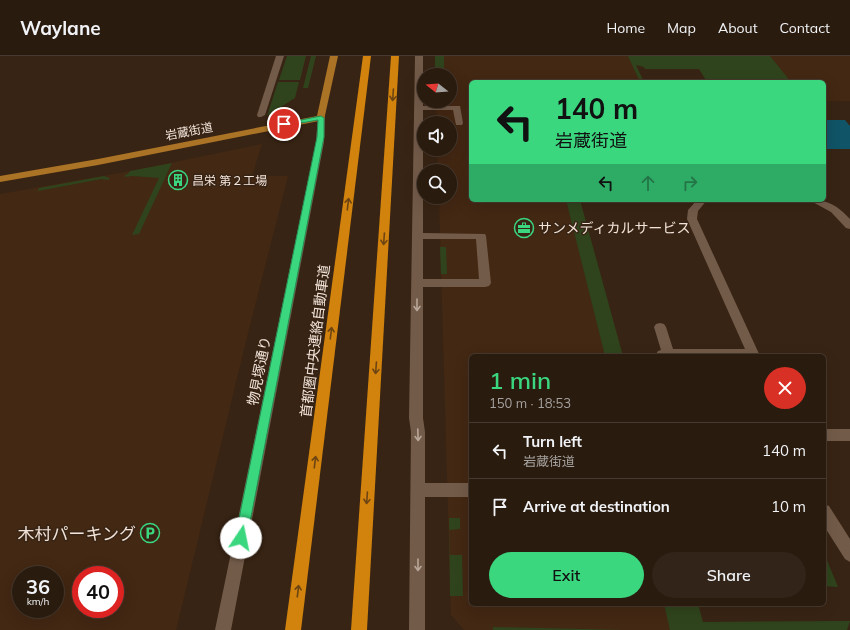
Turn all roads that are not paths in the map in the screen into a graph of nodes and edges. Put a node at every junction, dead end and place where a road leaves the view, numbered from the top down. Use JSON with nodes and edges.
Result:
{"nodes":[{"id":1,"x":280,"y":56,"type":"edge"},
{"id":2,"x":334,"y":56,"type":"edge"},
{"id":3,"x":366,"y":56,"type":"edge"},
{"id":4,"x":395,"y":56,"type":"edge"},
{"id":5,"x":419,"y":56,"type":"edge"},
{"id":6,"x":419,"y":68,"type":"edge"},
{"id":7,"x":418,"y":108,"type":"edge"},
{"id":8,"x":457,"y":108,"type":"edge"},
{"id":9,"x":260,"y":115,"type":"dead end"},
{"id":10,"x":321,"y":118,"type":"junction"},
{"id":11,"x":459,"y":123,"type":"dead end"},
{"id":12,"x":0,"y":179,"type":"edge"},
{"id":13,"x":700,"y":202,"type":"edge"},
{"id":14,"x":818,"y":202,"type":"edge"},
{"id":15,"x":850,"y":226,"type":"edge"},
{"id":16,"x":417,"y":236,"type":"junction"},
{"id":17,"x":417,"y":283,"type":"junction"},
{"id":18,"x":660,"y":327,"type":"dead end"},
{"id":19,"x":666,"y":354,"type":"edge"},
{"id":20,"x":753,"y":354,"type":"edge"},
{"id":21,"x":826,"y":435,"type":"edge"},
{"id":22,"x":850,"y":435,"type":"edge"},
{"id":23,"x":418,"y":490,"type":"junction"},
{"id":24,"x":469,"y":490,"type":"edge"},
{"id":25,"x":826,"y":515,"type":"edge"},
{"id":26,"x":850,"y":554,"type":"edge"},
{"id":27,"x":223,"y":630,"type":"edge"},
{"id":28,"x":293,"y":630,"type":"edge"},
{"id":29,"x":359,"y":630,"type":"edge"},
{"id":30,"x":417,"y":630,"type":"edge"}],
"edges":[{"from":1,"to":9,"type":"street"},
{"from":2,"to":10,"type":"main road"},
{"from":28,"to":3,"type":"highway","name":"首都圏中央連絡自動車道","one_way":true},
{"from":4,"to":29,"type":"highway","one_way":true},
{"from":5,"to":6,"type":"street"},
{"from":7,"to":16,"type":"street"},
{"from":8,"to":11,"type":"street"},
{"from":10,"to":12,"type":"main road","name":"岩蔵街道"},
{"from":10,"to":27,"type":"street","name":"物見塚通り"},
{"from":13,"to":20,"type":"street"},
{"from":14,"to":15,"type":"street"},
{"from":16,"to":17,"type":"street"},
{"from":16,"to":17,"type":"street"},
{"from":17,"to":23,"type":"street","one_way":true},
{"from":18,"to":19,"type":"street"},
{"from":21,"to":22,"type":"street"},
{"from":23,"to":24,"type":"street"},
{"from":23,"to":30,"type":"street","one_way":true},
{"from":25,"to":26,"type":"street"}]}
